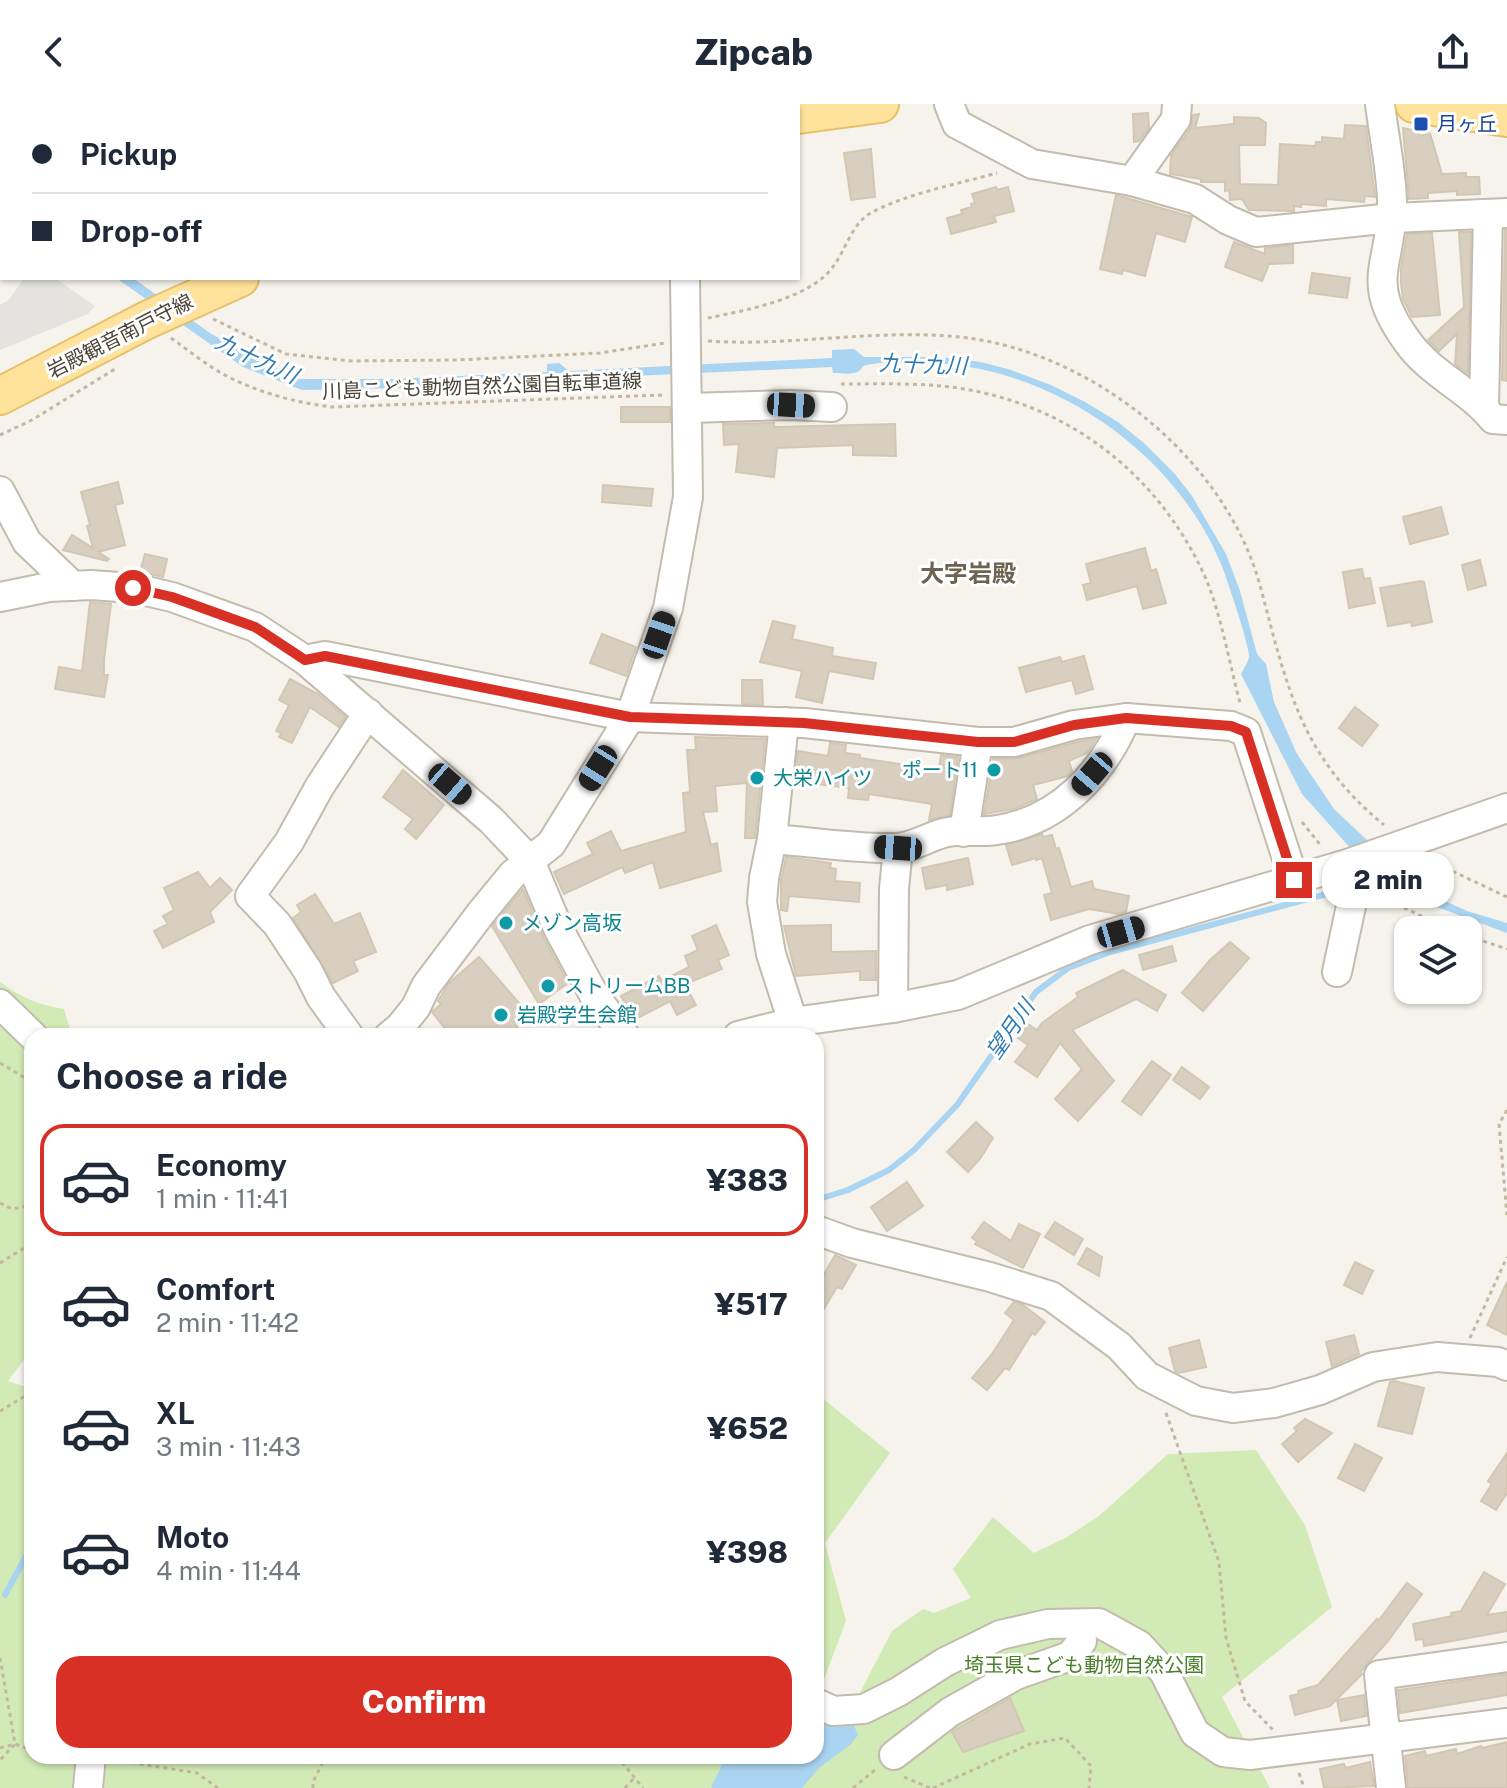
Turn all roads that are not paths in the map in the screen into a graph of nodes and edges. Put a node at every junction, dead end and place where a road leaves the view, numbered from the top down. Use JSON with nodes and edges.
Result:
{"nodes":[{"id":1,"x":949,"y":104,"type":"edge"},
{"id":2,"x":1177,"y":104,"type":"edge"},
{"id":3,"x":1380,"y":104,"type":"edge"},
{"id":4,"x":1414,"y":104,"type":"edge"},
{"id":5,"x":862,"y":105,"type":"edge"},
{"id":6,"x":800,"y":115,"type":"edge"},
{"id":7,"x":1507,"y":118,"type":"edge"},
{"id":8,"x":1132,"y":181,"type":"junction"},
{"id":9,"x":1497,"y":214,"type":"edge"},
{"id":10,"x":1392,"y":218,"type":"junction"},
{"id":11,"x":235,"y":280,"type":"edge"},
{"id":12,"x":685,"y":280,"type":"edge"},
{"id":13,"x":0,"y":396,"type":"edge"},
{"id":14,"x":832,"y":396,"type":"road end"},
{"id":15,"x":682,"y":397,"type":"junction"},
{"id":16,"x":1495,"y":414,"type":"edge"},
{"id":17,"x":0,"y":491,"type":"edge"},
{"id":18,"x":73,"y":586,"type":"junction"},
{"id":19,"x":0,"y":597,"type":"edge"},
{"id":20,"x":305,"y":660,"type":"junction"},
{"id":21,"x":368,"y":713,"type":"junction"},
{"id":22,"x":630,"y":717,"type":"junction"},
{"id":23,"x":1126,"y":718,"type":"junction"},
{"id":24,"x":784,"y":722,"type":"junction"},
{"id":25,"x":978,"y":742,"type":"junction"},
{"id":26,"x":1507,"y":808,"type":"edge"},
{"id":27,"x":964,"y":832,"type":"junction"},
{"id":28,"x":772,"y":839,"type":"junction"},
{"id":29,"x":898,"y":848,"type":"junction"},
{"id":30,"x":530,"y":861,"type":"junction"},
{"id":31,"x":1344,"y":865,"type":"junction"},
{"id":32,"x":1294,"y":880,"type":"junction"},
{"id":33,"x":1337,"y":972,"type":"dead end"},
{"id":34,"x":0,"y":1004,"type":"edge"},
{"id":35,"x":893,"y":1008,"type":"junction"},
{"id":36,"x":793,"y":1022,"type":"junction"},
{"id":37,"x":25,"y":1028,"type":"edge"},
{"id":38,"x":343,"y":1028,"type":"edge"},
{"id":39,"x":399,"y":1028,"type":"edge"},
{"id":40,"x":619,"y":1028,"type":"edge"},
{"id":41,"x":769,"y":1028,"type":"edge"},
{"id":42,"x":824,"y":1233,"type":"edge"},
{"id":43,"x":1507,"y":1366,"type":"edge"},
{"id":44,"x":1079,"y":1624,"type":"junction"},
{"id":45,"x":1507,"y":1657,"type":"edge"},
{"id":46,"x":824,"y":1707,"type":"edge"},
{"id":47,"x":1507,"y":1723,"type":"edge"},
{"id":48,"x":1386,"y":1739,"type":"junction"},
{"id":49,"x":894,"y":1755,"type":"dead end"},
{"id":50,"x":96,"y":1764,"type":"edge"},
{"id":51,"x":88,"y":1788,"type":"edge"},
{"id":52,"x":1391,"y":1788,"type":"edge"}],
"edges":[{"from":1,"to":8,"type":"street"},
{"from":2,"to":8,"type":"street"},
{"from":3,"to":10,"type":"street"},
{"from":4,"to":7,"type":"main road"},
{"from":5,"to":6,"type":"main road"},
{"from":8,"to":10,"type":"street"},
{"from":9,"to":10,"type":"street"},
{"from":9,"to":16,"type":"street"},
{"from":10,"to":16,"type":"street"},
{"from":11,"to":13,"type":"main road","name":"岩殿観音南戸守線"},
{"from":12,"to":15,"type":"street"},
{"from":14,"to":15,"type":"street"},
{"from":15,"to":22,"type":"street"},
{"from":17,"to":18,"type":"street"},
{"from":18,"to":19,"type":"street"},
{"from":18,"to":20,"type":"street"},
{"from":20,"to":21,"type":"street"},
{"from":20,"to":22,"type":"street"},
{"from":21,"to":30,"type":"street"},
{"from":21,"to":38,"type":"street"},
{"from":22,"to":24,"type":"street"},
{"from":22,"to":30,"type":"street"},
{"from":23,"to":25,"type":"street"},
{"from":23,"to":27,"type":"street"},
{"from":23,"to":32,"type":"street"},
{"from":24,"to":25,"type":"street"},
{"from":24,"to":28,"type":"street"},
{"from":25,"to":27,"type":"street"},
{"from":26,"to":31,"type":"street"},
{"from":27,"to":29,"type":"street"},
{"from":28,"to":29,"type":"street"},
{"from":28,"to":36,"type":"street"},
{"from":29,"to":35,"type":"street"},
{"from":30,"to":39,"type":"street"},
{"from":30,"to":40,"type":"street"},
{"from":31,"to":32,"type":"street"},
{"from":31,"to":33,"type":"street"},
{"from":32,"to":35,"type":"street"},
{"from":34,"to":37,"type":"street"},
{"from":35,"to":36,"type":"street"},
{"from":36,"to":41,"type":"street"},
{"from":42,"to":43,"type":"street"},
{"from":44,"to":46,"type":"street"},
{"from":44,"to":48,"type":"street"},
{"from":44,"to":49,"type":"street"},
{"from":45,"to":48,"type":"street"},
{"from":47,"to":48,"type":"street"},
{"from":48,"to":52,"type":"street"},
{"from":50,"to":51,"type":"street"}]}
